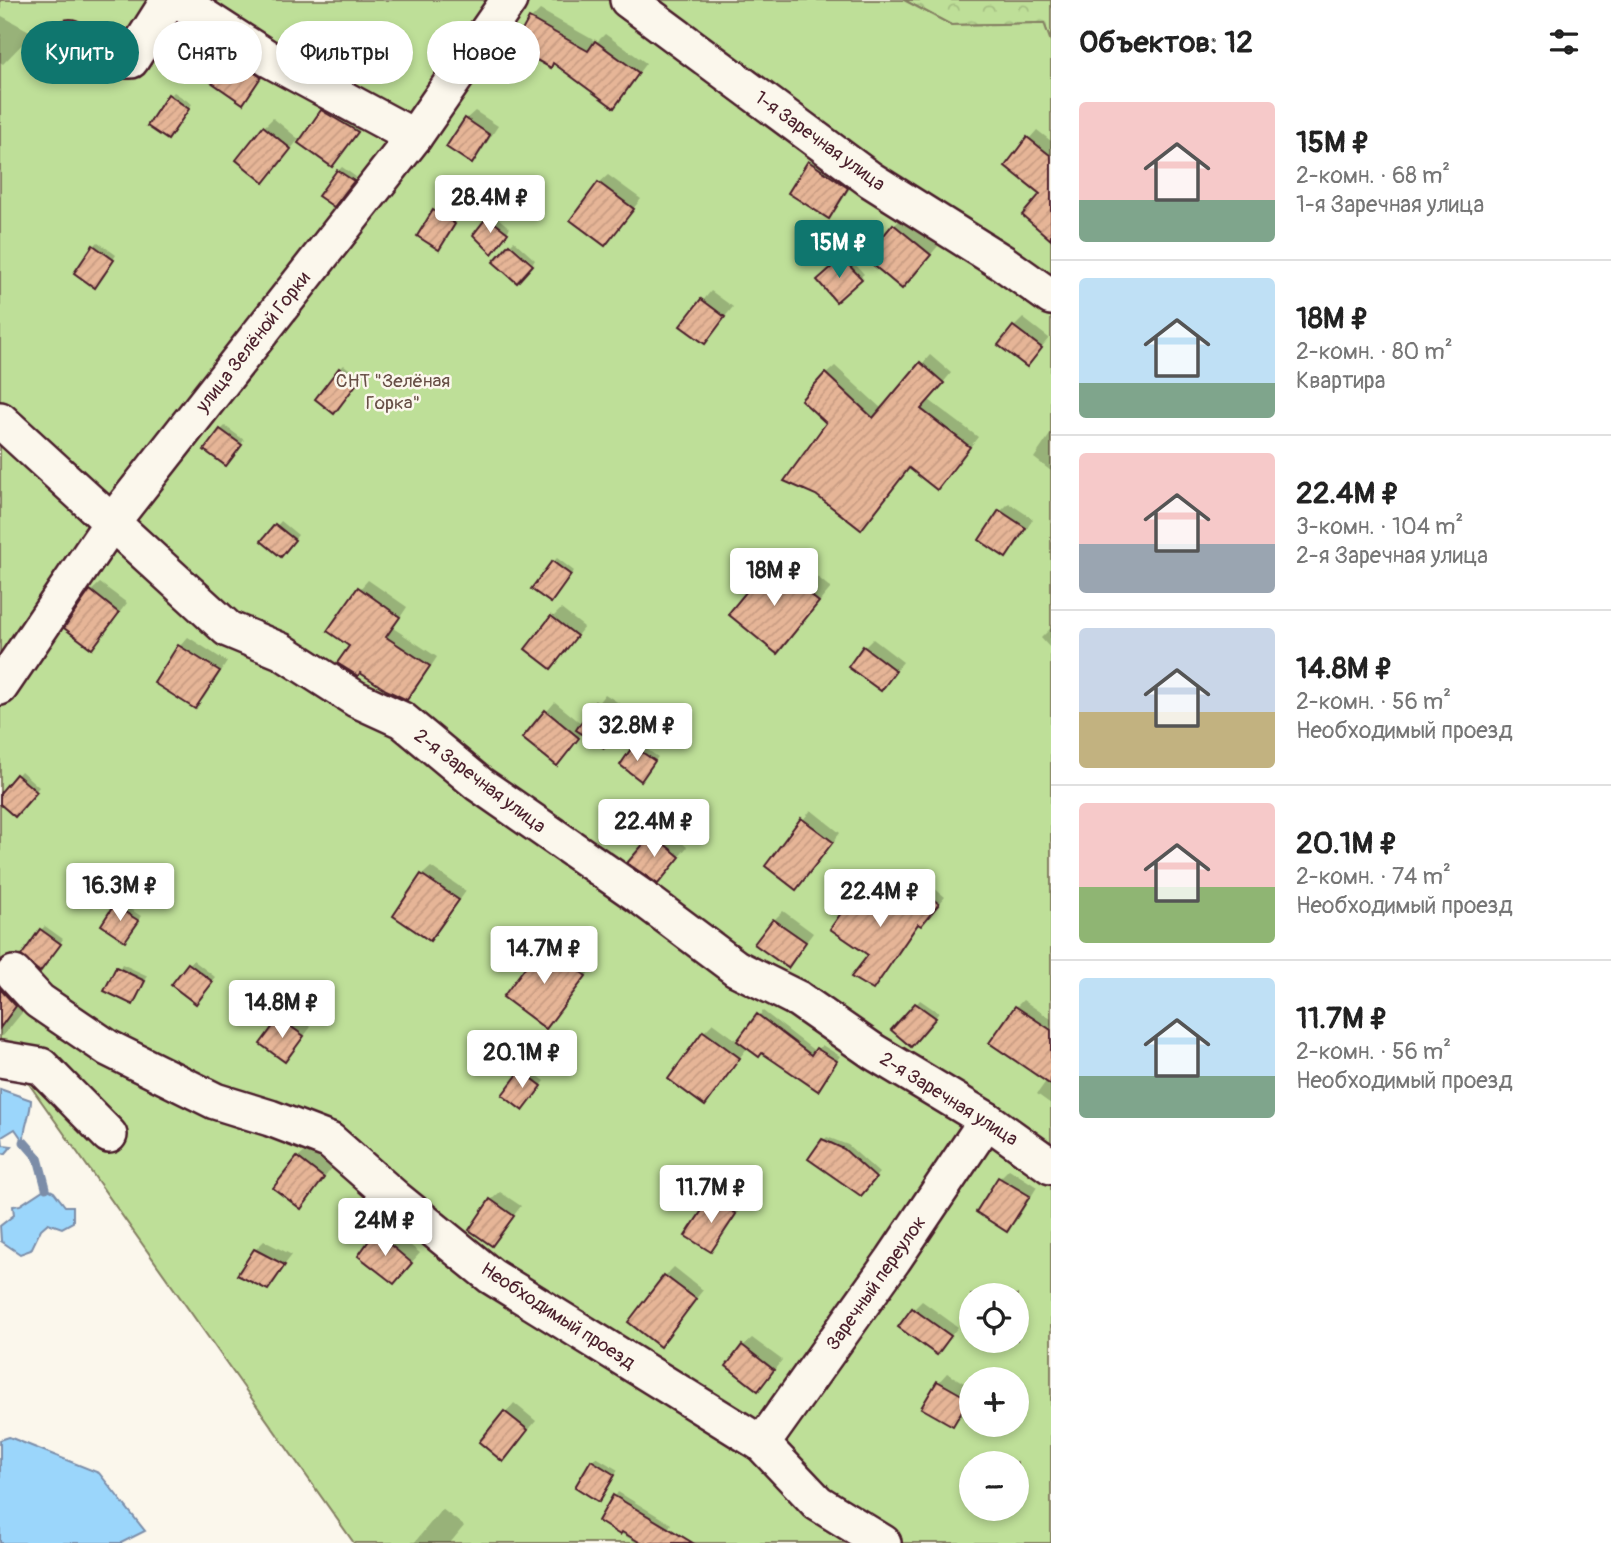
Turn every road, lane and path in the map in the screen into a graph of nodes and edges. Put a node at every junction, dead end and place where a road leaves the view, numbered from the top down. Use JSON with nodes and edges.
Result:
{"nodes":[{"id":1,"x":169,"y":0,"type":"edge"},
{"id":2,"x":178,"y":0,"type":"edge"},
{"id":3,"x":509,"y":0,"type":"edge"},
{"id":4,"x":628,"y":0,"type":"edge"},
{"id":5,"x":139,"y":47,"type":"edge"},
{"id":6,"x":414,"y":136,"type":"junction"},
{"id":7,"x":1051,"y":297,"type":"edge"},
{"id":8,"x":0,"y":420,"type":"edge"},
{"id":9,"x":112,"y":522,"type":"junction"},
{"id":10,"x":0,"y":687,"type":"edge"},
{"id":11,"x":14,"y":974,"type":"dead end"},
{"id":12,"x":0,"y":1059,"type":"edge"},
{"id":13,"x":987,"y":1120,"type":"junction"},
{"id":14,"x":108,"y":1135,"type":"dead end"},
{"id":15,"x":1051,"y":1166,"type":"edge"},
{"id":16,"x":762,"y":1444,"type":"junction"},
{"id":17,"x":883,"y":1543,"type":"edge"}],
"edges":[{"from":1,"to":5,"type":"street"},
{"from":2,"to":6,"type":"street"},
{"from":3,"to":6,"type":"street","name":"улица Зелёной Горки"},
{"from":4,"to":7,"type":"street","name":"1-я Заречная улица"},
{"from":6,"to":9,"type":"street","name":"улица Зелёной Горки"},
{"from":8,"to":9,"type":"street","name":"2-я Заречная улица"},
{"from":9,"to":10,"type":"street","name":"улица Зелёной Горки"},
{"from":9,"to":13,"type":"street","name":"2-я Заречная улица"},
{"from":11,"to":16,"type":"street","name":"Необходимый проезд"},
{"from":12,"to":14,"type":"street"},
{"from":13,"to":15,"type":"street","name":"2-я Заречная улица"},
{"from":13,"to":16,"type":"street","name":"Заречный переулок"},
{"from":16,"to":17,"type":"street","name":"Необходимый проезд"}]}
